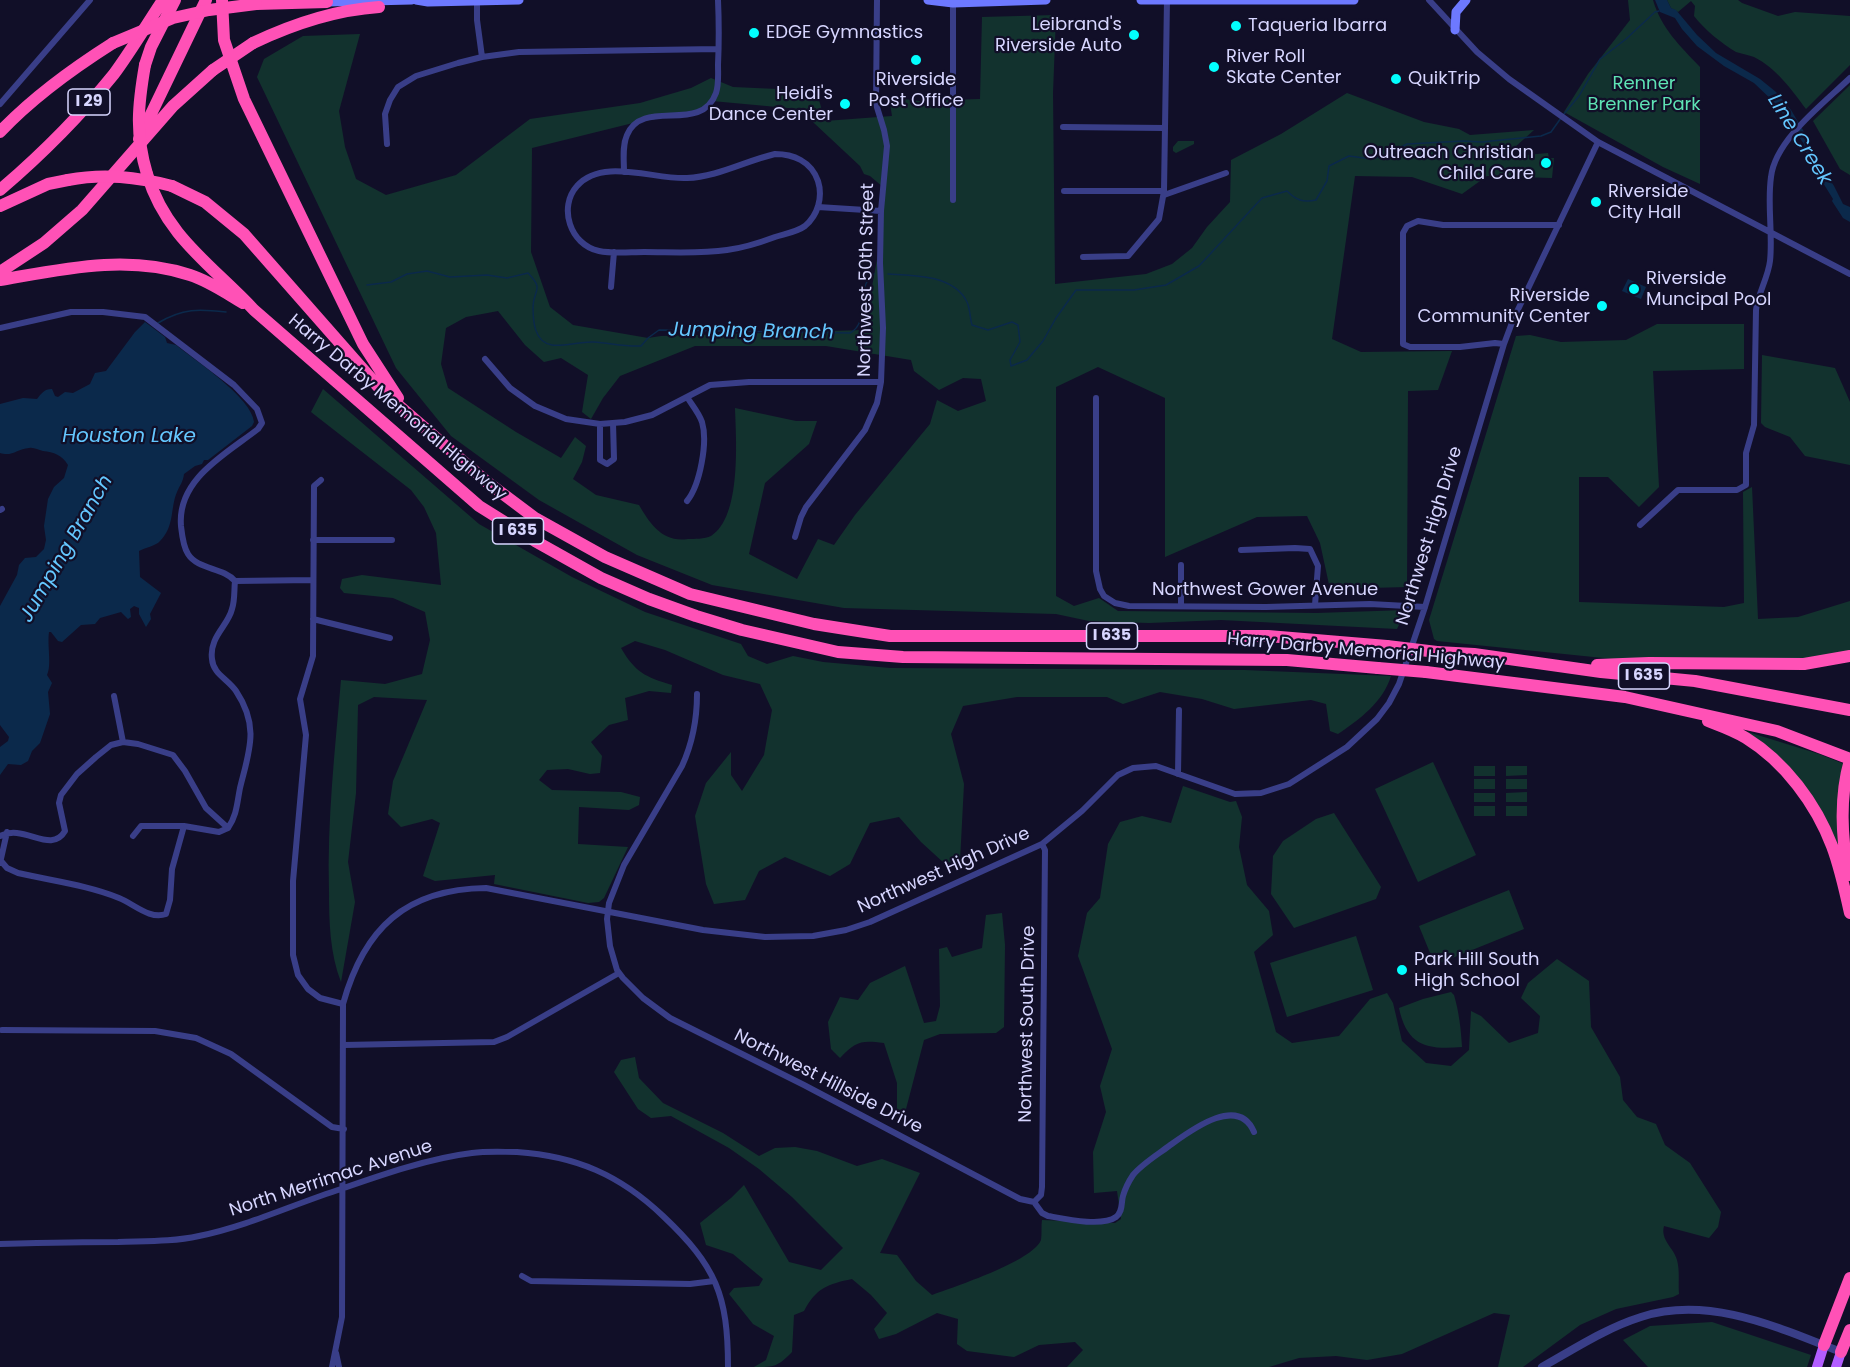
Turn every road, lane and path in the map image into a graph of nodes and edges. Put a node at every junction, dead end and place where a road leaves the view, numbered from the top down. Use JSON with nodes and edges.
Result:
{"nodes":[{"id":1,"x":90,"y":0,"type":"edge"},
{"id":2,"x":163,"y":0,"type":"edge"},
{"id":3,"x":175,"y":0,"type":"edge"},
{"id":4,"x":206,"y":0,"type":"edge"},
{"id":5,"x":222,"y":0,"type":"edge"},
{"id":6,"x":414,"y":0,"type":"edge"},
{"id":7,"x":477,"y":0,"type":"edge"},
{"id":8,"x":519,"y":0,"type":"edge"},
{"id":9,"x":718,"y":0,"type":"edge"},
{"id":10,"x":877,"y":0,"type":"edge"},
{"id":11,"x":928,"y":0,"type":"edge"},
{"id":12,"x":1046,"y":0,"type":"edge"},
{"id":13,"x":1141,"y":0,"type":"edge"},
{"id":14,"x":1167,"y":0,"type":"edge"},
{"id":15,"x":1354,"y":0,"type":"edge"},
{"id":16,"x":1429,"y":0,"type":"edge"},
{"id":17,"x":1466,"y":0,"type":"edge"},
{"id":18,"x":327,"y":1,"type":"edge"},
{"id":19,"x":428,"y":2,"type":"junction"},
{"id":20,"x":953,"y":3,"type":"junction"},
{"id":21,"x":379,"y":7,"type":"joint"},
{"id":22,"x":1455,"y":30,"type":"junction"},
{"id":23,"x":718,"y":49,"type":"junction"},
{"id":24,"x":482,"y":57,"type":"junction"},
{"id":25,"x":1850,"y":78,"type":"edge"},
{"id":26,"x":0,"y":104,"type":"edge"},
{"id":27,"x":1063,"y":128,"type":"dead end"},
{"id":28,"x":1165,"y":128,"type":"junction"},
{"id":29,"x":0,"y":132,"type":"edge"},
{"id":30,"x":1598,"y":142,"type":"junction"},
{"id":31,"x":387,"y":144,"type":"dead end"},
{"id":32,"x":133,"y":151,"type":"junction"},
{"id":33,"x":624,"y":172,"type":"junction"},
{"id":34,"x":1226,"y":173,"type":"dead end"},
{"id":35,"x":0,"y":190,"type":"edge"},
{"id":36,"x":1064,"y":191,"type":"dead end"},
{"id":37,"x":1164,"y":193,"type":"junction"},
{"id":38,"x":953,"y":200,"type":"dead end"},
{"id":39,"x":0,"y":206,"type":"edge"},
{"id":40,"x":818,"y":207,"type":"junction"},
{"id":41,"x":881,"y":211,"type":"junction"},
{"id":42,"x":1559,"y":225,"type":"junction"},
{"id":43,"x":1772,"y":233,"type":"junction"},
{"id":44,"x":614,"y":252,"type":"junction"},
{"id":45,"x":1083,"y":257,"type":"dead end"},
{"id":46,"x":0,"y":272,"type":"edge"},
{"id":47,"x":1850,"y":274,"type":"edge"},
{"id":48,"x":0,"y":280,"type":"edge"},
{"id":49,"x":611,"y":287,"type":"dead end"},
{"id":50,"x":254,"y":310,"type":"junction"},
{"id":51,"x":0,"y":328,"type":"edge"},
{"id":52,"x":1504,"y":344,"type":"junction"},
{"id":53,"x":485,"y":358,"type":"dead end"},
{"id":54,"x":881,"y":382,"type":"junction"},
{"id":55,"x":687,"y":397,"type":"junction"},
{"id":56,"x":1096,"y":398,"type":"dead end"},
{"id":57,"x":409,"y":414,"type":"junction"},
{"id":58,"x":613,"y":423,"type":"junction"},
{"id":59,"x":600,"y":424,"type":"junction"},
{"id":60,"x":321,"y":480,"type":"dead end"},
{"id":61,"x":687,"y":501,"type":"dead end"},
{"id":62,"x":1640,"y":525,"type":"dead end"},
{"id":63,"x":795,"y":537,"type":"dead end"},
{"id":64,"x":313,"y":540,"type":"junction"},
{"id":65,"x":392,"y":540,"type":"dead end"},
{"id":66,"x":1241,"y":550,"type":"dead end"},
{"id":67,"x":1181,"y":565,"type":"dead end"},
{"id":68,"x":313,"y":580,"type":"junction"},
{"id":69,"x":235,"y":581,"type":"junction"},
{"id":70,"x":1315,"y":605,"type":"junction"},
{"id":71,"x":1181,"y":606,"type":"junction"},
{"id":72,"x":1425,"y":606,"type":"junction"},
{"id":73,"x":313,"y":619,"type":"junction"},
{"id":74,"x":390,"y":638,"type":"dead end"},
{"id":75,"x":1850,"y":656,"type":"edge"},
{"id":76,"x":1564,"y":667,"type":"junction"},
{"id":77,"x":697,"y":694,"type":"dead end"},
{"id":78,"x":114,"y":696,"type":"dead end"},
{"id":79,"x":1680,"y":708,"type":"junction"},
{"id":80,"x":1179,"y":710,"type":"dead end"},
{"id":81,"x":1850,"y":710,"type":"edge"},
{"id":82,"x":123,"y":742,"type":"junction"},
{"id":83,"x":1850,"y":759,"type":"edge"},
{"id":84,"x":1178,"y":774,"type":"junction"},
{"id":85,"x":184,"y":826,"type":"junction"},
{"id":86,"x":228,"y":828,"type":"junction"},
{"id":87,"x":7,"y":832,"type":"junction"},
{"id":88,"x":0,"y":836,"type":"edge"},
{"id":89,"x":133,"y":836,"type":"dead end"},
{"id":90,"x":1042,"y":844,"type":"junction"},
{"id":91,"x":0,"y":862,"type":"edge"},
{"id":92,"x":1850,"y":894,"type":"edge"},
{"id":93,"x":608,"y":911,"type":"junction"},
{"id":94,"x":1850,"y":913,"type":"edge"},
{"id":95,"x":619,"y":973,"type":"junction"},
{"id":96,"x":343,"y":1004,"type":"junction"},
{"id":97,"x":2,"y":1030,"type":"dead end"},
{"id":98,"x":344,"y":1045,"type":"junction"},
{"id":99,"x":344,"y":1129,"type":"junction"},
{"id":100,"x":1254,"y":1132,"type":"dead end"},
{"id":101,"x":342,"y":1188,"type":"junction"},
{"id":102,"x":1034,"y":1202,"type":"junction"},
{"id":103,"x":0,"y":1244,"type":"edge"},
{"id":104,"x":522,"y":1276,"type":"dead end"},
{"id":105,"x":1850,"y":1278,"type":"edge"},
{"id":106,"x":714,"y":1281,"type":"junction"},
{"id":107,"x":1850,"y":1330,"type":"edge"},
{"id":108,"x":1824,"y":1345,"type":"junction"},
{"id":109,"x":336,"y":1353,"type":"junction"},
{"id":110,"x":1846,"y":1353,"type":"edge"},
{"id":111,"x":332,"y":1367,"type":"edge"},
{"id":112,"x":339,"y":1367,"type":"edge"},
{"id":113,"x":728,"y":1367,"type":"edge"},
{"id":114,"x":1542,"y":1367,"type":"edge"},
{"id":115,"x":1817,"y":1367,"type":"edge"},
{"id":116,"x":1836,"y":1367,"type":"edge"}],
"edges":[{"from":1,"to":26,"type":"street"},
{"from":2,"to":35,"type":"highway","number":"I 29"},
{"from":3,"to":50,"type":"highway","bridge":true},
{"from":4,"to":32,"type":"highway"},
{"from":5,"to":57,"type":"highway"},
{"from":6,"to":18,"type":"main road"},
{"from":6,"to":19,"type":"main road"},
{"from":7,"to":8,"type":"main road"},
{"from":7,"to":19,"type":"main road"},
{"from":7,"to":24,"type":"street"},
{"from":9,"to":23,"type":"street"},
{"from":10,"to":41,"type":"street","name":"Northwest 50th Street"},
{"from":11,"to":20,"type":"main road"},
{"from":12,"to":20,"type":"main road"},
{"from":13,"to":14,"type":"main road"},
{"from":14,"to":15,"type":"main road"},
{"from":14,"to":28,"type":"street"},
{"from":16,"to":22,"type":"street"},
{"from":17,"to":22,"type":"main road"},
{"from":18,"to":29,"type":"highway","bridge":true},
{"from":19,"to":21,"type":"main road"},
{"from":20,"to":38,"type":"street"},
{"from":21,"to":32,"type":"highway","bridge":true},
{"from":22,"to":30,"type":"street"},
{"from":23,"to":24,"type":"street"},
{"from":23,"to":33,"type":"street"},
{"from":24,"to":31,"type":"street"},
{"from":25,"to":43,"type":"street"},
{"from":27,"to":28,"type":"street"},
{"from":28,"to":37,"type":"street"},
{"from":30,"to":42,"type":"street","name":"Northwest High Drive"},
{"from":30,"to":43,"type":"street"},
{"from":32,"to":46,"type":"highway"},
{"from":33,"to":40,"type":"street"},
{"from":33,"to":44,"type":"street"},
{"from":34,"to":37,"type":"street"},
{"from":36,"to":37,"type":"street"},
{"from":37,"to":45,"type":"street"},
{"from":39,"to":57,"type":"highway","bridge":true},
{"from":40,"to":41,"type":"street"},
{"from":40,"to":44,"type":"street"},
{"from":41,"to":54,"type":"street","name":"Northwest 50th Street"},
{"from":42,"to":52,"type":"street","name":"Northwest High Drive"},
{"from":42,"to":52,"type":"street"},
{"from":43,"to":47,"type":"street"},
{"from":43,"to":62,"type":"street"},
{"from":44,"to":49,"type":"street"},
{"from":48,"to":50,"type":"highway"},
{"from":50,"to":79,"type":"highway","name":"Harry Darby Memorial Highway","number":"I 635","bridge":true},
{"from":51,"to":69,"type":"street"},
{"from":52,"to":72,"type":"street","name":"Northwest High Drive"},
{"from":53,"to":59,"type":"street"},
{"from":54,"to":55,"type":"street"},
{"from":54,"to":63,"type":"street","name":"Northwest 50th Street"},
{"from":55,"to":58,"type":"street"},
{"from":55,"to":61,"type":"street"},
{"from":56,"to":71,"type":"street","name":"Northwest Gower Avenue"},
{"from":57,"to":76,"type":"highway","name":"Harry Darby Memorial Highway","number":"I 635","bridge":true},
{"from":58,"to":59,"type":"street"},
{"from":58,"to":59,"type":"street"},
{"from":60,"to":64,"type":"street"},
{"from":64,"to":65,"type":"street"},
{"from":64,"to":68,"type":"street"},
{"from":66,"to":70,"type":"street"},
{"from":67,"to":71,"type":"street"},
{"from":68,"to":69,"type":"street"},
{"from":68,"to":73,"type":"street"},
{"from":69,"to":86,"type":"street"},
{"from":70,"to":71,"type":"street","name":"Northwest Gower Avenue"},
{"from":70,"to":72,"type":"street","name":"Northwest Gower Avenue"},
{"from":72,"to":84,"type":"street","name":"Northwest High Drive"},
{"from":73,"to":74,"type":"street"},
{"from":73,"to":96,"type":"street"},
{"from":75,"to":76,"type":"highway"},
{"from":76,"to":81,"type":"highway","name":"Harry Darby Memorial Highway","number":"I 635"},
{"from":77,"to":93,"type":"street"},
{"from":78,"to":82,"type":"street"},
{"from":79,"to":83,"type":"highway","name":"Harry Darby Memorial Highway","number":"I 635"},
{"from":79,"to":94,"type":"highway"},
{"from":80,"to":84,"type":"street"},
{"from":82,"to":86,"type":"street"},
{"from":82,"to":87,"type":"street"},
{"from":83,"to":92,"type":"highway"},
{"from":84,"to":90,"type":"street","name":"Northwest High Drive"},
{"from":85,"to":86,"type":"street"},
{"from":85,"to":89,"type":"street"},
{"from":85,"to":91,"type":"street"},
{"from":87,"to":88,"type":"street"},
{"from":87,"to":91,"type":"street"},
{"from":90,"to":93,"type":"street","name":"Northwest High Drive"},
{"from":90,"to":102,"type":"street","name":"Northwest South Drive"},
{"from":93,"to":95,"type":"street"},
{"from":93,"to":96,"type":"street","name":"Northwest High Drive"},
{"from":95,"to":98,"type":"street"},
{"from":95,"to":102,"type":"street","name":"Northwest Hillside Drive"},
{"from":96,"to":98,"type":"street","name":"Northwest High Drive"},
{"from":97,"to":99,"type":"street"},
{"from":98,"to":99,"type":"street","name":"Northwest High Drive"},
{"from":99,"to":101,"type":"street","name":"Northwest High Drive"},
{"from":100,"to":102,"type":"street","name":"Northwest Hillside Drive"},
{"from":101,"to":103,"type":"street","name":"North Merrimac Avenue"},
{"from":101,"to":106,"type":"street","name":"North Merrimac Avenue"},
{"from":101,"to":109,"type":"street","name":"Northwest High Drive"},
{"from":104,"to":106,"type":"street"},
{"from":105,"to":108,"type":"highway"},
{"from":106,"to":113,"type":"street","name":"North Merrimac Avenue"},
{"from":107,"to":110,"type":"highway"},
{"from":108,"to":110,"type":"street"},
{"from":108,"to":114,"type":"street"},
{"from":108,"to":115,"type":"main road"},
{"from":109,"to":111,"type":"street","name":"Northwest High Drive"},
{"from":109,"to":112,"type":"street"},
{"from":110,"to":116,"type":"main road"}]}
